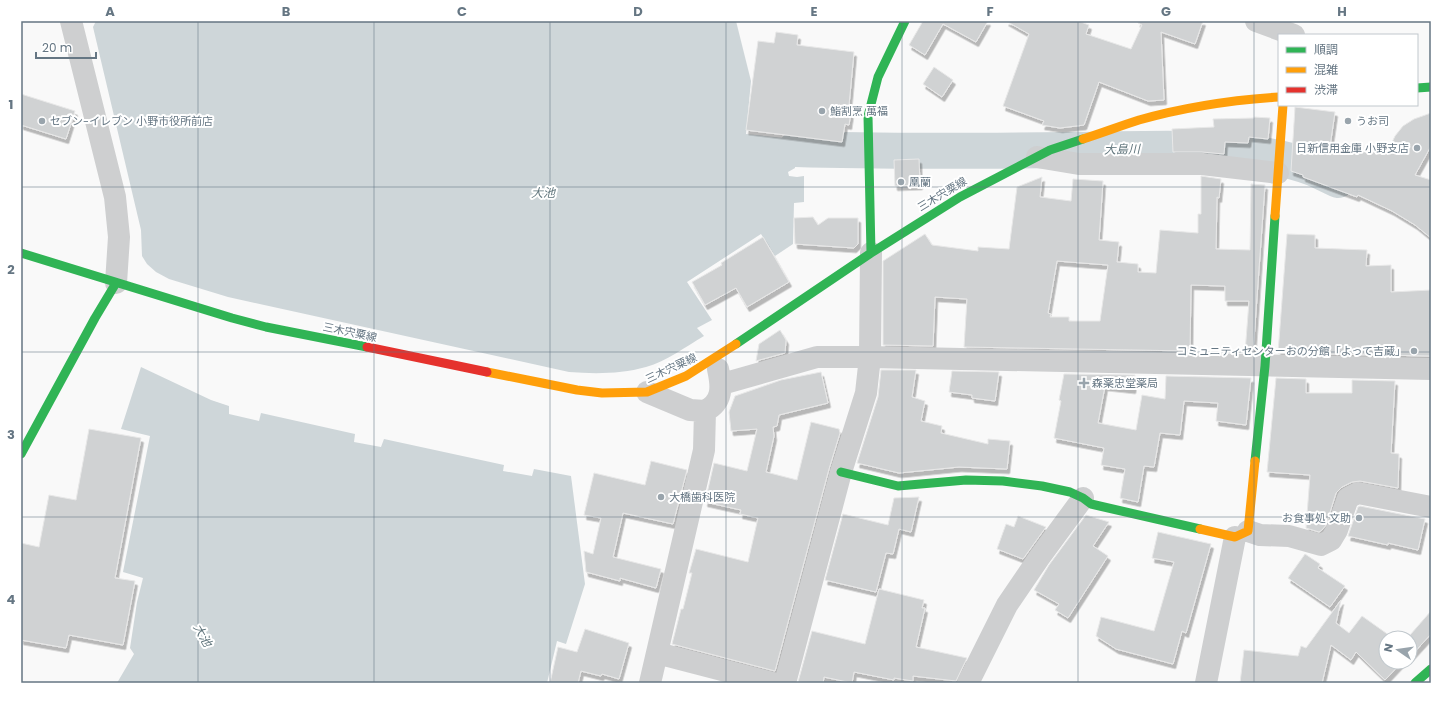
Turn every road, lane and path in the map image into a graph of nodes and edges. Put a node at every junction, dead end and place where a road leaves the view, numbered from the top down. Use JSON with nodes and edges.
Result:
{"nodes":[{"id":1,"x":71,"y":21,"type":"edge"},
{"id":2,"x":905,"y":21,"type":"edge"},
{"id":3,"x":1256,"y":21,"type":"edge"},
{"id":4,"x":1291,"y":31,"type":"edge"},
{"id":5,"x":1278,"y":97,"type":"edge"},
{"id":6,"x":1283,"y":106,"type":"edge"},
{"id":7,"x":1037,"y":157,"type":"junction"},
{"id":8,"x":1278,"y":173,"type":"junction"},
{"id":9,"x":21,"y":253,"type":"edge"},
{"id":10,"x":871,"y":253,"type":"junction"},
{"id":11,"x":116,"y":283,"type":"junction"},
{"id":12,"x":870,"y":356,"type":"junction"},
{"id":13,"x":716,"y":358,"type":"junction"},
{"id":14,"x":1265,"y":366,"type":"junction"},
{"id":15,"x":1431,"y":369,"type":"edge"},
{"id":16,"x":722,"y":384,"type":"junction"},
{"id":17,"x":647,"y":392,"type":"junction"},
{"id":18,"x":705,"y":411,"type":"junction"},
{"id":19,"x":21,"y":454,"type":"edge"},
{"id":20,"x":841,"y":472,"type":"junction"},
{"id":21,"x":1083,"y":498,"type":"junction"},
{"id":22,"x":1431,"y":507,"type":"edge"},
{"id":23,"x":1242,"y":534,"type":"junction"},
{"id":24,"x":657,"y":653,"type":"junction"},
{"id":25,"x":1431,"y":669,"type":"edge"},
{"id":26,"x":650,"y":683,"type":"edge"},
{"id":27,"x":772,"y":683,"type":"edge"},
{"id":28,"x":785,"y":683,"type":"edge"},
{"id":29,"x":968,"y":683,"type":"edge"},
{"id":30,"x":1206,"y":683,"type":"edge"},
{"id":31,"x":1414,"y":683,"type":"edge"}],
"edges":[{"from":1,"to":11,"type":"street"},
{"from":2,"to":10,"type":"main road"},
{"from":3,"to":4,"type":"street"},
{"from":5,"to":7,"type":"main road","name":"三木宍粟線"},
{"from":6,"to":8,"type":"main road"},
{"from":7,"to":8,"type":"street"},
{"from":7,"to":10,"type":"main road","name":"三木宍粟線"},
{"from":8,"to":14,"type":"main road"},
{"from":9,"to":11,"type":"main road","name":"三木宍粟線"},
{"from":10,"to":12,"type":"street"},
{"from":10,"to":13,"type":"main road","name":"三木宍粟線"},
{"from":11,"to":17,"type":"main road","name":"三木宍粟線"},
{"from":11,"to":19,"type":"main road"},
{"from":12,"to":14,"type":"street"},
{"from":12,"to":16,"type":"street"},
{"from":12,"to":20,"type":"street"},
{"from":13,"to":16,"type":"street"},
{"from":13,"to":17,"type":"main road","name":"三木宍粟線"},
{"from":14,"to":15,"type":"street"},
{"from":14,"to":23,"type":"main road"},
{"from":16,"to":18,"type":"street"},
{"from":17,"to":18,"type":"street"},
{"from":18,"to":24,"type":"street"},
{"from":20,"to":21,"type":"main road"},
{"from":20,"to":28,"type":"street"},
{"from":21,"to":23,"type":"main road"},
{"from":21,"to":29,"type":"street"},
{"from":22,"to":23,"type":"street"},
{"from":23,"to":30,"type":"street"},
{"from":24,"to":26,"type":"street"},
{"from":24,"to":27,"type":"street"},
{"from":25,"to":31,"type":"main road"}]}
